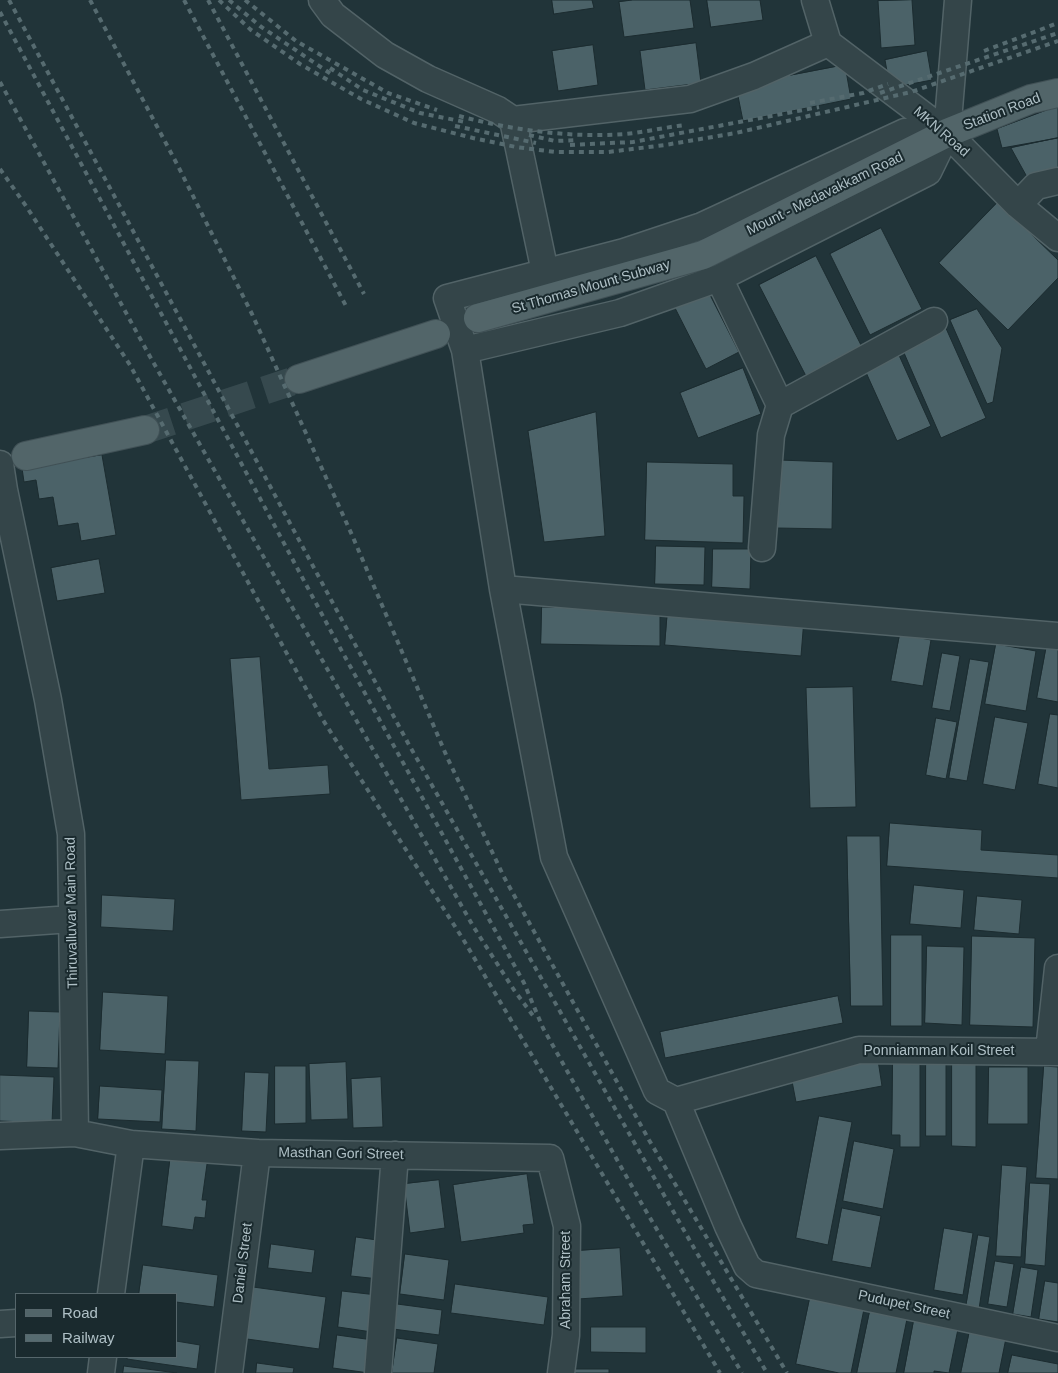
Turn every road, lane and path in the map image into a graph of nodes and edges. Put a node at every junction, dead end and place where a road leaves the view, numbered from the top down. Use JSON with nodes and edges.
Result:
{"nodes":[{"id":1,"x":322,"y":0,"type":"edge"},
{"id":2,"x":815,"y":0,"type":"edge"},
{"id":3,"x":958,"y":0,"type":"edge"},
{"id":4,"x":828,"y":44,"type":"junction"},
{"id":5,"x":1058,"y":92,"type":"edge"},
{"id":6,"x":505,"y":115,"type":"junction"},
{"id":7,"x":947,"y":133,"type":"junction"},
{"id":8,"x":1058,"y":181,"type":"edge"},
{"id":9,"x":1018,"y":205,"type":"junction"},
{"id":10,"x":1058,"y":238,"type":"edge"},
{"id":11,"x":703,"y":255,"type":"joint"},
{"id":12,"x":545,"y":272,"type":"junction"},
{"id":13,"x":718,"y":278,"type":"junction"},
{"id":14,"x":478,"y":318,"type":"dead end"},
{"id":15,"x":934,"y":321,"type":"dead end"},
{"id":16,"x":436,"y":334,"type":"dead end"},
{"id":17,"x":465,"y":350,"type":"junction"},
{"id":18,"x":299,"y":379,"type":"tunnel mouth"},
{"id":19,"x":780,"y":405,"type":"junction"},
{"id":20,"x":146,"y":430,"type":"tunnel mouth"},
{"id":21,"x":26,"y":456,"type":"dead end"},
{"id":22,"x":0,"y":464,"type":"edge"},
{"id":23,"x":2,"y":490,"type":"edge"},
{"id":24,"x":762,"y":548,"type":"dead end"},
{"id":25,"x":503,"y":589,"type":"junction"},
{"id":26,"x":1058,"y":636,"type":"edge"},
{"id":27,"x":71,"y":919,"type":"junction"},
{"id":28,"x":0,"y":924,"type":"edge"},
{"id":29,"x":1058,"y":968,"type":"edge"},
{"id":30,"x":1053,"y":1051,"type":"edge"},
{"id":31,"x":676,"y":1101,"type":"junction"},
{"id":32,"x":75,"y":1134,"type":"junction"},
{"id":33,"x":0,"y":1136,"type":"edge"},
{"id":34,"x":131,"y":1144,"type":"junction"},
{"id":35,"x":258,"y":1153,"type":"junction"},
{"id":36,"x":395,"y":1155,"type":"junction"},
{"id":37,"x":550,"y":1158,"type":"joint"},
{"id":38,"x":111,"y":1293,"type":"edge"},
{"id":39,"x":15,"y":1323,"type":"edge"},
{"id":40,"x":0,"y":1324,"type":"edge"},
{"id":41,"x":1058,"y":1338,"type":"edge"},
{"id":42,"x":103,"y":1358,"type":"edge"},
{"id":43,"x":101,"y":1373,"type":"edge"},
{"id":44,"x":229,"y":1373,"type":"edge"},
{"id":45,"x":378,"y":1373,"type":"edge"},
{"id":46,"x":560,"y":1373,"type":"edge"}],
"edges":[{"from":1,"to":6,"type":"street"},
{"from":2,"to":4,"type":"street"},
{"from":3,"to":7,"type":"street"},
{"from":4,"to":6,"type":"street"},
{"from":4,"to":7,"type":"street","name":"MKN Road"},
{"from":5,"to":7,"type":"main road","name":"Station Road"},
{"from":6,"to":12,"type":"street"},
{"from":7,"to":9,"type":"street","name":"MKN Road"},
{"from":7,"to":11,"type":"main road","name":"Mount - Medavakkam Road"},
{"from":7,"to":12,"type":"street"},
{"from":7,"to":13,"type":"street"},
{"from":8,"to":9,"type":"street"},
{"from":9,"to":10,"type":"street","name":"MKN Road"},
{"from":11,"to":14,"type":"main road","name":"St Thomas Mount Subway"},
{"from":12,"to":17,"type":"street"},
{"from":13,"to":17,"type":"street"},
{"from":13,"to":19,"type":"street"},
{"from":15,"to":19,"type":"street"},
{"from":16,"to":18,"type":"main road"},
{"from":17,"to":25,"type":"street"},
{"from":19,"to":24,"type":"street"},
{"from":20,"to":21,"type":"main road"},
{"from":22,"to":23,"type":"street","name":"Thiruvalluvar Main Road"},
{"from":23,"to":27,"type":"street","name":"Thiruvalluvar Main Road"},
{"from":25,"to":26,"type":"street"},
{"from":25,"to":31,"type":"street"},
{"from":27,"to":28,"type":"street"},
{"from":27,"to":32,"type":"street","name":"Thiruvalluvar Main Road"},
{"from":29,"to":30,"type":"street"},
{"from":30,"to":31,"type":"street","name":"Ponniamman Koil Street"},
{"from":31,"to":41,"type":"street","name":"Pudupet Street"},
{"from":32,"to":33,"type":"street"},
{"from":32,"to":34,"type":"street"},
{"from":34,"to":35,"type":"street","name":"Masthan Gori Street"},
{"from":34,"to":38,"type":"street"},
{"from":35,"to":36,"type":"street","name":"Masthan Gori Street"},
{"from":35,"to":44,"type":"street","name":"Daniel Street"},
{"from":36,"to":37,"type":"street","name":"Masthan Gori Street"},
{"from":36,"to":45,"type":"street"},
{"from":37,"to":46,"type":"street","name":"Abraham Street"},
{"from":39,"to":40,"type":"street"},
{"from":42,"to":43,"type":"street"}]}
